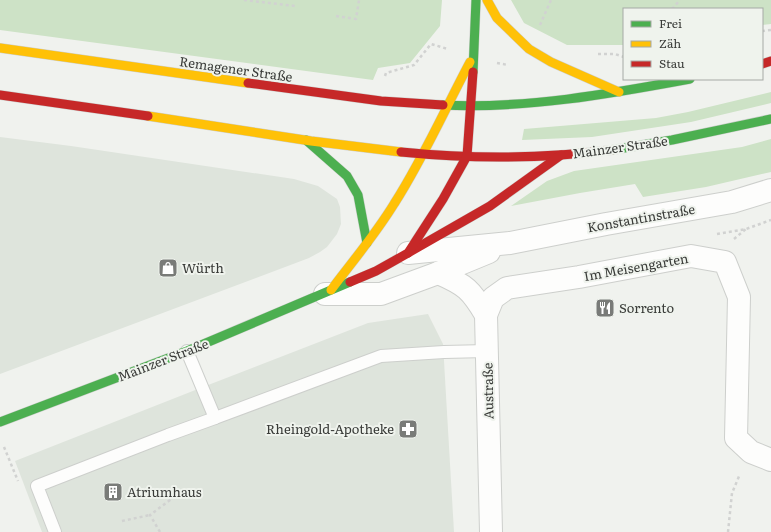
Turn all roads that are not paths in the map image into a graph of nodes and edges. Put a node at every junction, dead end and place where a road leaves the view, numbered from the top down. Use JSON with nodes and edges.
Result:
{"nodes":[{"id":1,"x":476,"y":0,"type":"edge"},
{"id":2,"x":487,"y":0,"type":"edge"},
{"id":3,"x":0,"y":48,"type":"edge"},
{"id":4,"x":474,"y":56,"type":"junction"},
{"id":5,"x":684,"y":80,"type":"edge"},
{"id":6,"x":618,"y":92,"type":"junction"},
{"id":7,"x":0,"y":95,"type":"edge"},
{"id":8,"x":447,"y":104,"type":"junction"},
{"id":9,"x":470,"y":106,"type":"junction"},
{"id":10,"x":771,"y":119,"type":"edge"},
{"id":11,"x":306,"y":140,"type":"junction"},
{"id":12,"x":424,"y":153,"type":"junction"},
{"id":13,"x":562,"y":155,"type":"junction"},
{"id":14,"x":467,"y":156,"type":"junction"},
{"id":15,"x":771,"y":190,"type":"edge"},
{"id":16,"x":367,"y":243,"type":"junction"},
{"id":17,"x":510,"y":243,"type":"junction"},
{"id":18,"x":408,"y":253,"type":"junction"},
{"id":19,"x":438,"y":273,"type":"junction"},
{"id":20,"x":327,"y":293,"type":"junction"},
{"id":21,"x":486,"y":316,"type":"junction"},
{"id":22,"x":187,"y":351,"type":"junction"},
{"id":23,"x":487,"y":351,"type":"junction"},
{"id":24,"x":215,"y":418,"type":"junction"},
{"id":25,"x":0,"y":422,"type":"edge"},
{"id":26,"x":771,"y":460,"type":"edge"},
{"id":27,"x":55,"y":532,"type":"edge"},
{"id":28,"x":491,"y":532,"type":"edge"}],
"edges":[{"from":1,"to":4,"type":"main road","name":"Mainzer Straße"},
{"from":2,"to":6,"type":"main road"},
{"from":3,"to":8,"type":"main road","name":"Remagener Straße"},
{"from":4,"to":8,"type":"main road","name":"Mainzer Straße"},
{"from":4,"to":9,"type":"main road","name":"Mainzer Straße"},
{"from":5,"to":6,"type":"main road"},
{"from":6,"to":9,"type":"main road"},
{"from":7,"to":11,"type":"main road"},
{"from":8,"to":9,"type":"main road","name":"Remagener Straße"},
{"from":8,"to":12,"type":"main road","name":"Mainzer Straße"},
{"from":9,"to":14,"type":"main road","name":"Mainzer Straße"},
{"from":10,"to":13,"type":"main road","name":"Mainzer Straße"},
{"from":11,"to":12,"type":"main road"},
{"from":11,"to":16,"type":"main road"},
{"from":12,"to":14,"type":"main road"},
{"from":12,"to":16,"type":"main road","name":"Mainzer Straße"},
{"from":13,"to":14,"type":"main road","name":"Mainzer Straße"},
{"from":13,"to":18,"type":"main road"},
{"from":14,"to":18,"type":"main road","name":"Mainzer Straße"},
{"from":15,"to":17,"type":"street","name":"Konstantinstraße"},
{"from":16,"to":20,"type":"main road","name":"Mainzer Straße"},
{"from":17,"to":18,"type":"street","name":"Konstantinstraße"},
{"from":17,"to":19,"type":"street","name":"Konstantinstraße"},
{"from":18,"to":20,"type":"main road","name":"Mainzer Straße"},
{"from":19,"to":20,"type":"street","name":"Mainzer Straße"},
{"from":19,"to":21,"type":"street"},
{"from":20,"to":22,"type":"main road","name":"Mainzer Straße"},
{"from":21,"to":23,"type":"street","name":"Austraße"},
{"from":21,"to":26,"type":"street","name":"Im Meisengarten"},
{"from":22,"to":24,"type":"lane"},
{"from":22,"to":25,"type":"main road","name":"Mainzer Straße"},
{"from":23,"to":24,"type":"lane"},
{"from":23,"to":28,"type":"street","name":"Austraße"},
{"from":24,"to":27,"type":"lane"}]}
